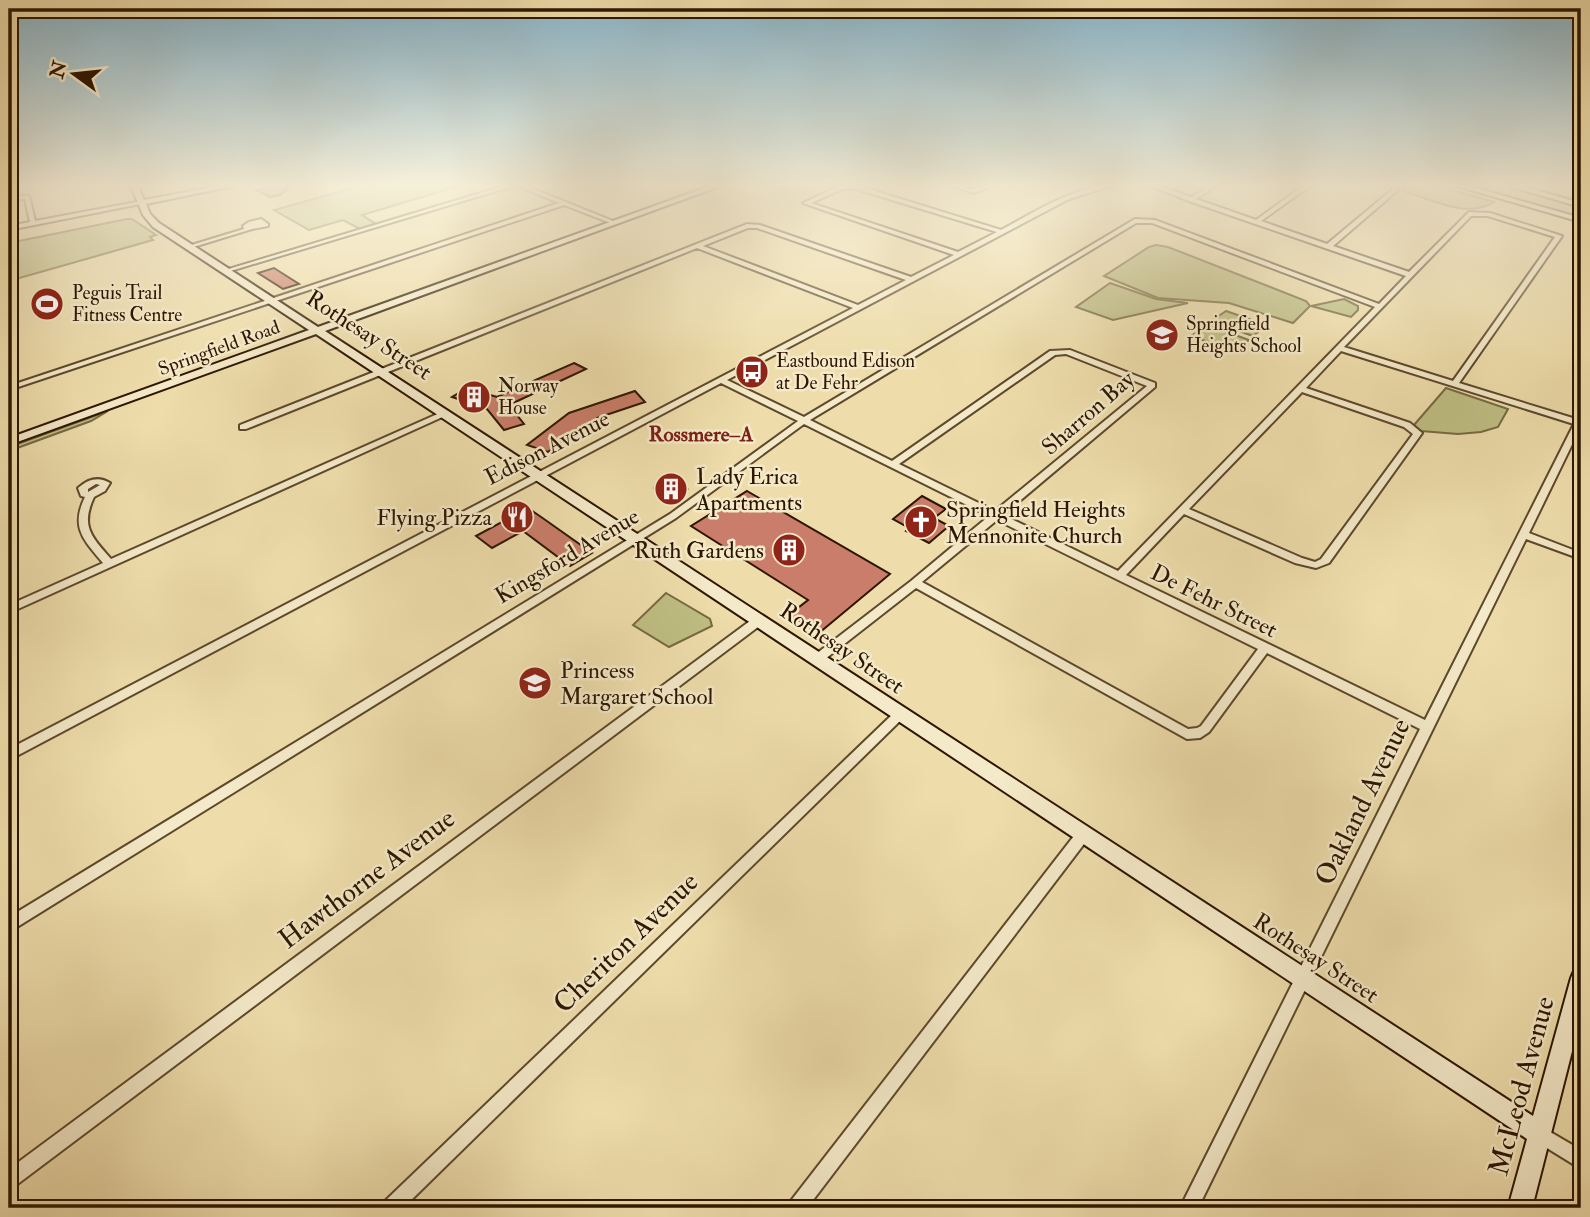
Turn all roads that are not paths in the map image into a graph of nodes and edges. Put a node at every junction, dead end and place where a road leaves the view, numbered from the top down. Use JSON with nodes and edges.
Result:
{"nodes":[{"id":1,"x":182,"y":243,"type":"edge"},
{"id":2,"x":202,"y":243,"type":"edge"},
{"id":3,"x":320,"y":243,"type":"edge"},
{"id":4,"x":443,"y":243,"type":"edge"},
{"id":5,"x":561,"y":243,"type":"edge"},
{"id":6,"x":706,"y":243,"type":"edge"},
{"id":7,"x":806,"y":243,"type":"edge"},
{"id":8,"x":923,"y":243,"type":"edge"},
{"id":9,"x":982,"y":243,"type":"edge"},
{"id":10,"x":1098,"y":243,"type":"edge"},
{"id":11,"x":1208,"y":243,"type":"edge"},
{"id":12,"x":1316,"y":243,"type":"edge"},
{"id":13,"x":1333,"y":243,"type":"edge"},
{"id":14,"x":1441,"y":243,"type":"edge"},
{"id":15,"x":1557,"y":243,"type":"edge"},
{"id":16,"x":698,"y":246,"type":"junction"},
{"id":17,"x":188,"y":247,"type":"junction"},
{"id":18,"x":1328,"y":247,"type":"junction"},
{"id":19,"x":960,"y":255,"type":"junction"},
{"id":20,"x":225,"y":271,"type":"junction"},
{"id":21,"x":1410,"y":275,"type":"junction"},
{"id":22,"x":912,"y":280,"type":"junction"},
{"id":23,"x":270,"y":300,"type":"junction"},
{"id":24,"x":1379,"y":306,"type":"junction"},
{"id":25,"x":860,"y":308,"type":"junction"},
{"id":26,"x":318,"y":331,"type":"junction"},
{"id":27,"x":1339,"y":348,"type":"junction"},
{"id":28,"x":381,"y":372,"type":"junction"},
{"id":29,"x":721,"y":380,"type":"junction"},
{"id":30,"x":1455,"y":383,"type":"junction"},
{"id":31,"x":9,"y":388,"type":"edge"},
{"id":32,"x":1302,"y":389,"type":"junction"},
{"id":33,"x":444,"y":414,"type":"junction"},
{"id":34,"x":1580,"y":420,"type":"edge"},
{"id":35,"x":804,"y":421,"type":"junction"},
{"id":36,"x":243,"y":428,"type":"dead end"},
{"id":37,"x":9,"y":442,"type":"edge"},
{"id":38,"x":892,"y":465,"type":"junction"},
{"id":39,"x":539,"y":476,"type":"junction"},
{"id":40,"x":90,"y":495,"type":"dead end"},
{"id":41,"x":1183,"y":510,"type":"junction"},
{"id":42,"x":996,"y":516,"type":"junction"},
{"id":43,"x":1524,"y":535,"type":"junction"},
{"id":44,"x":634,"y":540,"type":"junction"},
{"id":45,"x":1581,"y":556,"type":"edge"},
{"id":46,"x":109,"y":564,"type":"junction"},
{"id":47,"x":1119,"y":576,"type":"junction"},
{"id":48,"x":915,"y":583,"type":"junction"},
{"id":49,"x":9,"y":609,"type":"edge"},
{"id":50,"x":758,"y":621,"type":"junction"},
{"id":51,"x":1265,"y":647,"type":"junction"},
{"id":52,"x":816,"y":660,"type":"junction"},
{"id":53,"x":899,"y":715,"type":"junction"},
{"id":54,"x":1427,"y":727,"type":"junction"},
{"id":55,"x":9,"y":755,"type":"edge"},
{"id":56,"x":1082,"y":836,"type":"junction"},
{"id":57,"x":9,"y":925,"type":"edge"},
{"id":58,"x":1581,"y":978,"type":"edge"},
{"id":59,"x":1303,"y":979,"type":"junction"},
{"id":60,"x":1540,"y":1134,"type":"junction"},
{"id":61,"x":1581,"y":1160,"type":"edge"},
{"id":62,"x":9,"y":1180,"type":"edge"},
{"id":63,"x":390,"y":1208,"type":"edge"},
{"id":64,"x":796,"y":1208,"type":"edge"},
{"id":65,"x":1189,"y":1208,"type":"edge"},
{"id":66,"x":1520,"y":1208,"type":"edge"}],
"edges":[{"from":1,"to":17,"type":"street","name":"Rothesay Street"},
{"from":2,"to":17,"type":"street"},
{"from":3,"to":20,"type":"street"},
{"from":4,"to":23,"type":"street"},
{"from":5,"to":26,"type":"street","name":"Springfield Road"},
{"from":6,"to":16,"type":"street"},
{"from":7,"to":22,"type":"street"},
{"from":8,"to":19,"type":"street"},
{"from":9,"to":19,"type":"street","name":"Edison Avenue"},
{"from":10,"to":35,"type":"street","name":"Kingsford Avenue"},
{"from":11,"to":24,"type":"street","name":"Kingsford Avenue"},
{"from":12,"to":18,"type":"street"},
{"from":13,"to":18,"type":"street"},
{"from":14,"to":21,"type":"street"},
{"from":15,"to":30,"type":"street"},
{"from":16,"to":25,"type":"street"},
{"from":16,"to":28,"type":"street"},
{"from":17,"to":20,"type":"street","name":"Rothesay Street"},
{"from":18,"to":21,"type":"street"},
{"from":19,"to":22,"type":"street","name":"Edison Avenue"},
{"from":20,"to":23,"type":"street","name":"Rothesay Street"},
{"from":21,"to":24,"type":"street"},
{"from":22,"to":25,"type":"street","name":"Edison Avenue"},
{"from":23,"to":26,"type":"street","name":"Rothesay Street"},
{"from":23,"to":31,"type":"street"},
{"from":24,"to":27,"type":"street"},
{"from":25,"to":29,"type":"street","name":"Edison Avenue"},
{"from":26,"to":28,"type":"street","name":"Rothesay Street"},
{"from":26,"to":37,"type":"street","name":"Springfield Road"},
{"from":27,"to":30,"type":"street"},
{"from":27,"to":32,"type":"street"},
{"from":28,"to":33,"type":"street","name":"Rothesay Street"},
{"from":28,"to":36,"type":"street"},
{"from":29,"to":35,"type":"street","name":"De Fehr Street"},
{"from":29,"to":39,"type":"street","name":"Edison Avenue"},
{"from":30,"to":34,"type":"street"},
{"from":32,"to":41,"type":"street"},
{"from":32,"to":41,"type":"street"},
{"from":33,"to":39,"type":"street","name":"Rothesay Street"},
{"from":33,"to":46,"type":"street"},
{"from":34,"to":43,"type":"street","name":"Oakland Avenue"},
{"from":35,"to":38,"type":"street","name":"De Fehr Street"},
{"from":35,"to":44,"type":"street","name":"Kingsford Avenue"},
{"from":38,"to":42,"type":"street","name":"De Fehr Street"},
{"from":38,"to":42,"type":"street","name":"Sharron Bay"},
{"from":39,"to":44,"type":"street","name":"Rothesay Street"},
{"from":39,"to":55,"type":"street","name":"Edison Avenue"},
{"from":40,"to":46,"type":"street"},
{"from":41,"to":47,"type":"street"},
{"from":42,"to":47,"type":"street","name":"De Fehr Street"},
{"from":42,"to":48,"type":"street","name":"Sharron Bay"},
{"from":43,"to":45,"type":"street"},
{"from":43,"to":54,"type":"street","name":"Oakland Avenue"},
{"from":44,"to":50,"type":"street","name":"Rothesay Street"},
{"from":44,"to":57,"type":"street","name":"Kingsford Avenue"},
{"from":46,"to":49,"type":"street"},
{"from":47,"to":51,"type":"street","name":"De Fehr Street"},
{"from":48,"to":51,"type":"street"},
{"from":48,"to":52,"type":"street","name":"Sharron Bay"},
{"from":50,"to":52,"type":"street","name":"Rothesay Street"},
{"from":50,"to":62,"type":"street","name":"Hawthorne Avenue"},
{"from":51,"to":54,"type":"street","name":"De Fehr Street"},
{"from":52,"to":53,"type":"street","name":"Rothesay Street"},
{"from":53,"to":56,"type":"street","name":"Rothesay Street"},
{"from":53,"to":63,"type":"street","name":"Cheriton Avenue"},
{"from":54,"to":59,"type":"street","name":"Oakland Avenue"},
{"from":56,"to":59,"type":"street","name":"Rothesay Street"},
{"from":56,"to":64,"type":"street"},
{"from":58,"to":60,"type":"street","name":"McLeod Avenue"},
{"from":59,"to":60,"type":"street","name":"Rothesay Street"},
{"from":59,"to":65,"type":"street","name":"Oakland Avenue"},
{"from":60,"to":61,"type":"street"},
{"from":60,"to":66,"type":"street","name":"McLeod Avenue"}]}
